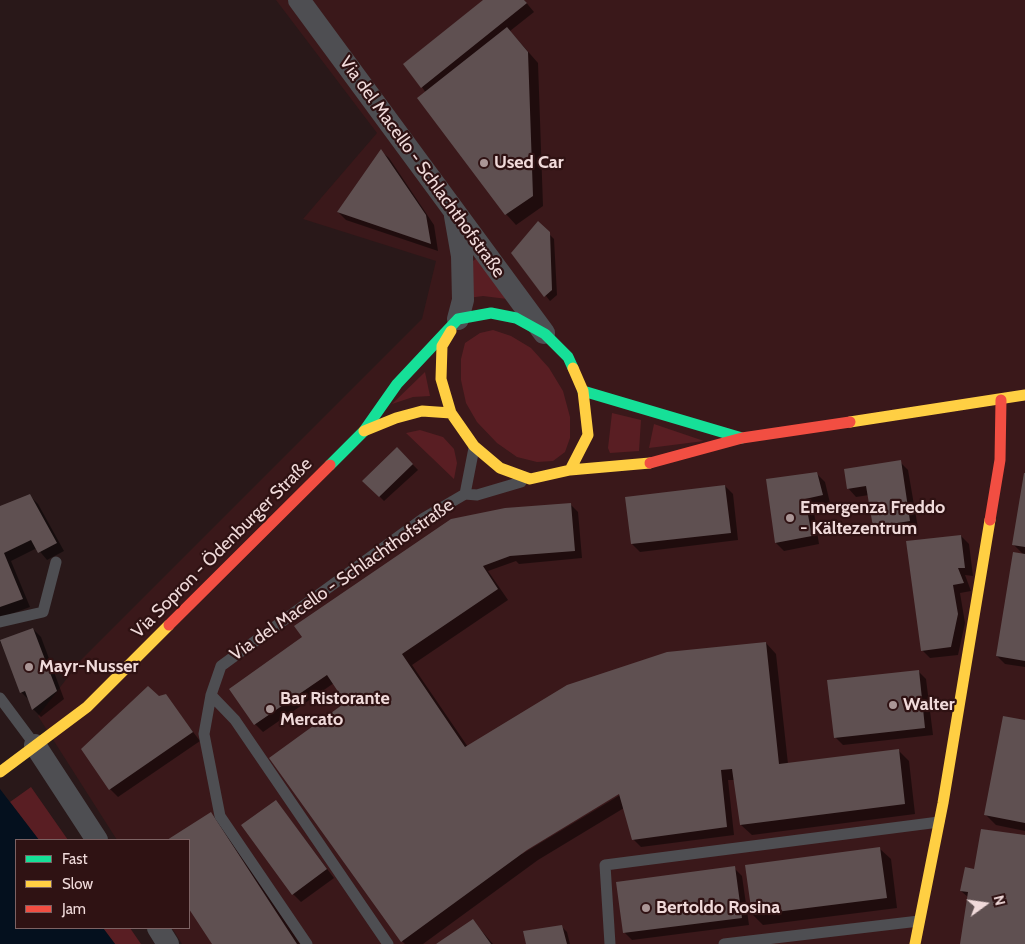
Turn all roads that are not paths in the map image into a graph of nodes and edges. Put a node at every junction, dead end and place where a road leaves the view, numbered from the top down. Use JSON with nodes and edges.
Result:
{"nodes":[{"id":1,"x":299,"y":0,"type":"edge"},
{"id":2,"x":454,"y":210,"type":"junction"},
{"id":3,"x":458,"y":319,"type":"junction"},
{"id":4,"x":545,"y":334,"type":"junction"},
{"id":5,"x":583,"y":391,"type":"junction"},
{"id":6,"x":1025,"y":395,"type":"edge"},
{"id":7,"x":1002,"y":400,"type":"junction"},
{"id":8,"x":451,"y":413,"type":"junction"},
{"id":9,"x":364,"y":431,"type":"junction"},
{"id":10,"x":742,"y":438,"type":"junction"},
{"id":11,"x":474,"y":446,"type":"junction"},
{"id":12,"x":570,"y":470,"type":"junction"},
{"id":13,"x":530,"y":478,"type":"junction"},
{"id":14,"x":465,"y":494,"type":"junction"},
{"id":15,"x":56,"y":562,"type":"dead end"},
{"id":16,"x":0,"y":622,"type":"edge"},
{"id":17,"x":211,"y":695,"type":"junction"},
{"id":18,"x":0,"y":698,"type":"edge"},
{"id":19,"x":28,"y":751,"type":"junction"},
{"id":20,"x":0,"y":772,"type":"edge"},
{"id":21,"x":939,"y":822,"type":"junction"},
{"id":22,"x":97,"y":839,"type":"edge"},
{"id":23,"x":920,"y":921,"type":"junction"},
{"id":24,"x":159,"y":929,"type":"edge"},
{"id":25,"x":168,"y":944,"type":"edge"},
{"id":26,"x":307,"y":944,"type":"edge"},
{"id":27,"x":388,"y":944,"type":"edge"},
{"id":28,"x":610,"y":944,"type":"edge"},
{"id":29,"x":724,"y":944,"type":"edge"},
{"id":30,"x":915,"y":944,"type":"edge"}],
"edges":[{"from":1,"to":2,"type":"street","name":"Via del Macello - Schlachthofstraße"},
{"from":2,"to":3,"type":"street"},
{"from":2,"to":4,"type":"street","name":"Via del Macello - Schlachthofstraße"},
{"from":3,"to":4,"type":"street","name":"Via del Macello - Schlachthofstraße"},
{"from":3,"to":8,"type":"street"},
{"from":3,"to":9,"type":"street"},
{"from":4,"to":5,"type":"street","name":"Via del Macello - Schlachthofstraße"},
{"from":5,"to":10,"type":"street"},
{"from":5,"to":12,"type":"street","name":"Via del Macello - Schlachthofstraße"},
{"from":6,"to":7,"type":"street"},
{"from":7,"to":10,"type":"street"},
{"from":7,"to":21,"type":"street"},
{"from":8,"to":9,"type":"street"},
{"from":8,"to":11,"type":"street"},
{"from":9,"to":19,"type":"street","name":"Via Sopron - Ödenburger Straße"},
{"from":10,"to":12,"type":"street"},
{"from":11,"to":13,"type":"street"},
{"from":11,"to":14,"type":"lane"},
{"from":12,"to":13,"type":"street"},
{"from":13,"to":14,"type":"lane"},
{"from":14,"to":17,"type":"lane","name":"Via del Macello - Schlachthofstraße"},
{"from":15,"to":16,"type":"lane"},
{"from":17,"to":26,"type":"lane","name":"Via del Macello - Schlachthofstraße"},
{"from":17,"to":27,"type":"lane"},
{"from":18,"to":19,"type":"lane"},
{"from":19,"to":20,"type":"street","name":"Via Sopron - Ödenburger Straße"},
{"from":19,"to":22,"type":"street"},
{"from":21,"to":23,"type":"street"},
{"from":21,"to":28,"type":"lane"},
{"from":23,"to":29,"type":"lane"},
{"from":23,"to":30,"type":"street"},
{"from":24,"to":25,"type":"street"}]}
